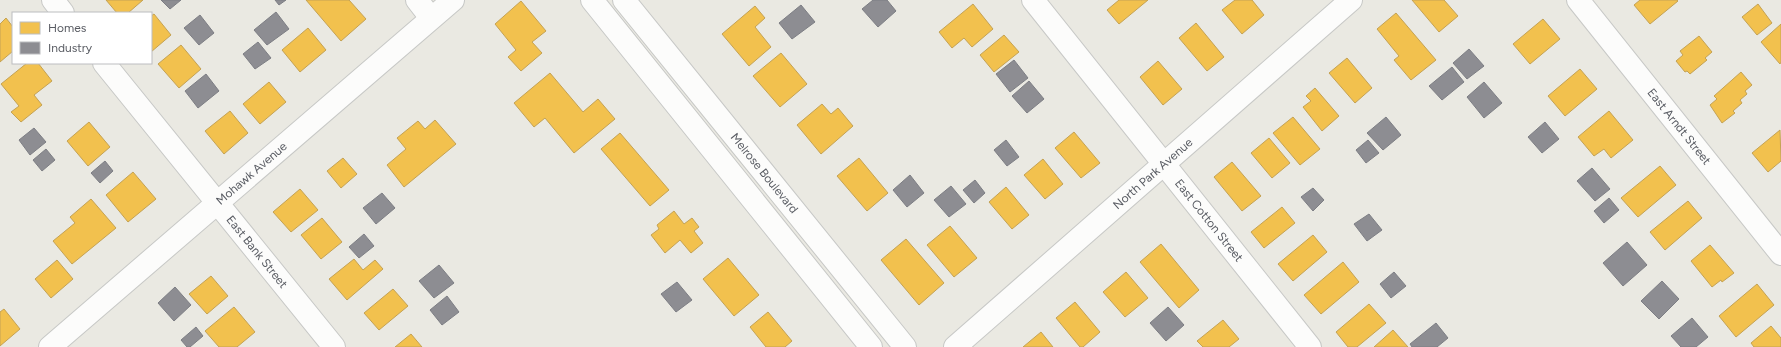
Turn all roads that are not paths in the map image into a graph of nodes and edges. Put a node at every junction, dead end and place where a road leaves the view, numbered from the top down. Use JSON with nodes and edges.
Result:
{"nodes":[{"id":1,"x":53,"y":0,"type":"edge"},
{"id":2,"x":417,"y":0,"type":"edge"},
{"id":3,"x":453,"y":0,"type":"edge"},
{"id":4,"x":592,"y":0,"type":"edge"},
{"id":5,"x":624,"y":0,"type":"edge"},
{"id":6,"x":1033,"y":0,"type":"edge"},
{"id":7,"x":1351,"y":0,"type":"edge"},
{"id":8,"x":1578,"y":0,"type":"edge"},
{"id":9,"x":62,"y":12,"type":"edge"},
{"id":10,"x":431,"y":18,"type":"junction"},
{"id":11,"x":105,"y":64,"type":"edge"},
{"id":12,"x":1164,"y":164,"type":"junction"},
{"id":13,"x":217,"y":203,"type":"junction"},
{"id":14,"x":1781,"y":254,"type":"edge"},
{"id":15,"x":50,"y":347,"type":"edge"},
{"id":16,"x":334,"y":347,"type":"edge"},
{"id":17,"x":871,"y":347,"type":"edge"},
{"id":18,"x":905,"y":347,"type":"edge"},
{"id":19,"x":955,"y":347,"type":"edge"},
{"id":20,"x":1310,"y":347,"type":"edge"}],
"edges":[{"from":1,"to":9,"type":"street"},
{"from":2,"to":10,"type":"street"},
{"from":3,"to":10,"type":"street","name":"Mohawk Avenue"},
{"from":4,"to":17,"type":"street","name":"Melrose Boulevard"},
{"from":5,"to":18,"type":"street","name":"Melrose Boulevard"},
{"from":6,"to":12,"type":"street","name":"East Cotton Street"},
{"from":7,"to":12,"type":"street","name":"North Park Avenue"},
{"from":8,"to":14,"type":"street","name":"East Arndt Street"},
{"from":10,"to":13,"type":"street","name":"Mohawk Avenue"},
{"from":11,"to":13,"type":"street","name":"East Bank Street"},
{"from":12,"to":19,"type":"street","name":"North Park Avenue"},
{"from":12,"to":20,"type":"street","name":"East Cotton Street"},
{"from":13,"to":15,"type":"street","name":"Mohawk Avenue"},
{"from":13,"to":16,"type":"street","name":"East Bank Street"}]}
